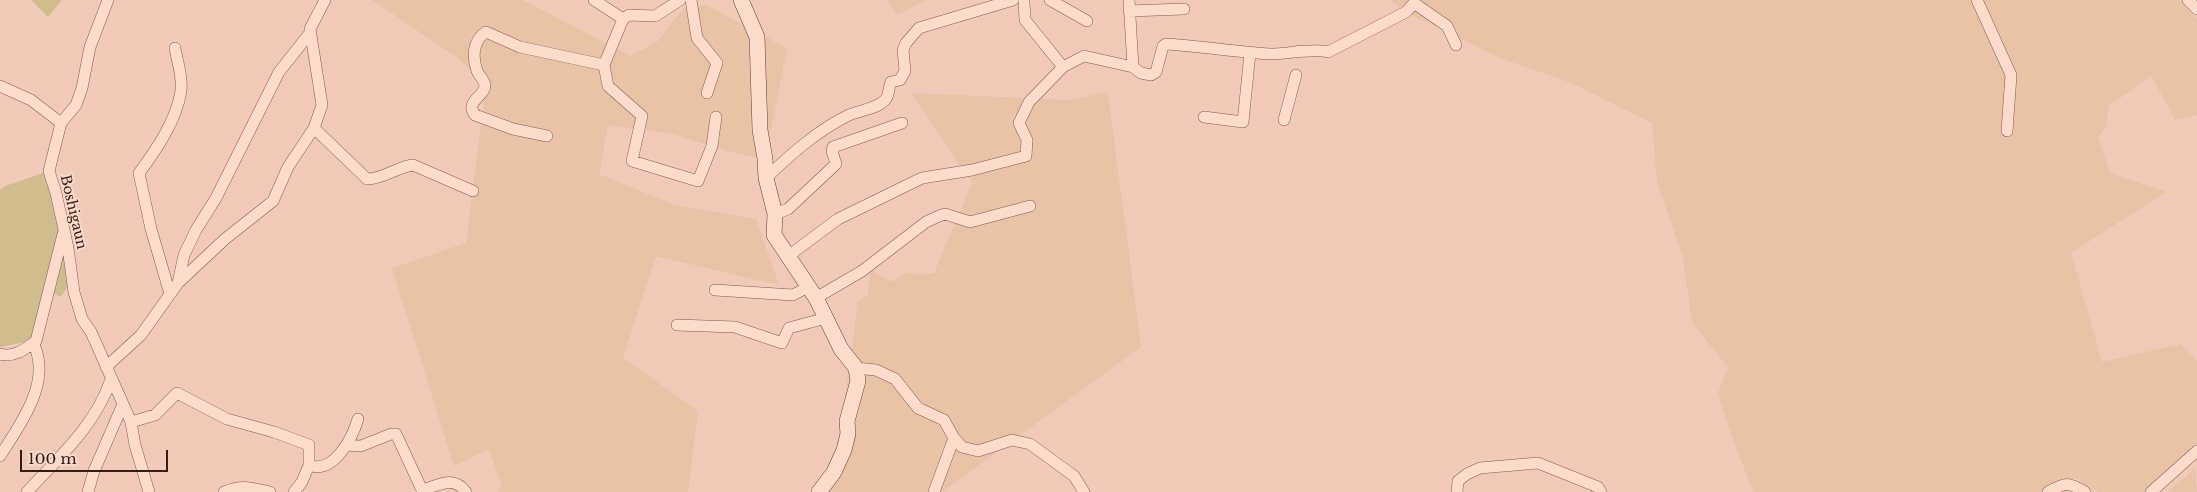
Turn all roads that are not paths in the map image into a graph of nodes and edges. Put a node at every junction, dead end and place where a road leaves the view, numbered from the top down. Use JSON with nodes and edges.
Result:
{"nodes":[{"id":1,"x":108,"y":0,"type":"edge"},
{"id":2,"x":325,"y":0,"type":"edge"},
{"id":3,"x":594,"y":0,"type":"edge"},
{"id":4,"x":680,"y":0,"type":"edge"},
{"id":5,"x":691,"y":0,"type":"edge"},
{"id":6,"x":741,"y":0,"type":"edge"},
{"id":7,"x":1021,"y":0,"type":"edge"},
{"id":8,"x":1050,"y":0,"type":"edge"},
{"id":9,"x":1977,"y":0,"type":"edge"},
{"id":10,"x":2188,"y":0,"type":"edge"},
{"id":11,"x":1129,"y":6,"type":"edge"},
{"id":12,"x":1184,"y":9,"type":"dead end"},
{"id":13,"x":2197,"y":9,"type":"edge"},
{"id":14,"x":623,"y":20,"type":"junction"},
{"id":15,"x":1087,"y":21,"type":"dead end"},
{"id":16,"x":310,"y":33,"type":"junction"},
{"id":17,"x":1456,"y":45,"type":"dead end"},
{"id":18,"x":175,"y":48,"type":"dead end"},
{"id":19,"x":1250,"y":53,"type":"junction"},
{"id":20,"x":604,"y":65,"type":"junction"},
{"id":21,"x":1063,"y":67,"type":"junction"},
{"id":22,"x":1133,"y":67,"type":"junction"},
{"id":23,"x":1296,"y":76,"type":"dead end"},
{"id":24,"x":0,"y":86,"type":"edge"},
{"id":25,"x":707,"y":93,"type":"dead end"},
{"id":26,"x":716,"y":117,"type":"dead end"},
{"id":27,"x":1204,"y":117,"type":"dead end"},
{"id":28,"x":1284,"y":120,"type":"dead end"},
{"id":29,"x":61,"y":122,"type":"junction"},
{"id":30,"x":902,"y":123,"type":"dead end"},
{"id":31,"x":314,"y":128,"type":"junction"},
{"id":32,"x":2007,"y":131,"type":"dead end"},
{"id":33,"x":547,"y":136,"type":"dead end"},
{"id":34,"x":766,"y":178,"type":"junction"},
{"id":35,"x":473,"y":191,"type":"dead end"},
{"id":36,"x":1030,"y":206,"type":"dead end"},
{"id":37,"x":775,"y":214,"type":"junction"},
{"id":38,"x":63,"y":233,"type":"junction"},
{"id":39,"x":787,"y":257,"type":"junction"},
{"id":40,"x":178,"y":283,"type":"junction"},
{"id":41,"x":715,"y":290,"type":"dead end"},
{"id":42,"x":812,"y":293,"type":"junction"},
{"id":43,"x":170,"y":294,"type":"junction"},
{"id":44,"x":826,"y":318,"type":"junction"},
{"id":45,"x":677,"y":325,"type":"dead end"},
{"id":46,"x":33,"y":343,"type":"junction"},
{"id":47,"x":0,"y":354,"type":"edge"},
{"id":48,"x":106,"y":367,"type":"junction"},
{"id":49,"x":856,"y":368,"type":"junction"},
{"id":50,"x":111,"y":379,"type":"junction"},
{"id":51,"x":123,"y":404,"type":"junction"},
{"id":52,"x":358,"y":419,"type":"dead end"},
{"id":53,"x":131,"y":422,"type":"junction"},
{"id":54,"x":954,"y":438,"type":"junction"},
{"id":55,"x":347,"y":445,"type":"junction"},
{"id":56,"x":2197,"y":451,"type":"edge"},
{"id":57,"x":0,"y":456,"type":"edge"},
{"id":58,"x":309,"y":465,"type":"junction"},
{"id":59,"x":424,"y":491,"type":"edge"},
{"id":60,"x":27,"y":492,"type":"edge"},
{"id":61,"x":88,"y":492,"type":"edge"},
{"id":62,"x":149,"y":492,"type":"edge"},
{"id":63,"x":224,"y":492,"type":"edge"},
{"id":64,"x":270,"y":492,"type":"edge"},
{"id":65,"x":294,"y":492,"type":"edge"},
{"id":66,"x":466,"y":492,"type":"edge"},
{"id":67,"x":819,"y":492,"type":"edge"},
{"id":68,"x":934,"y":492,"type":"edge"},
{"id":69,"x":1084,"y":492,"type":"edge"},
{"id":70,"x":1457,"y":492,"type":"edge"},
{"id":71,"x":1601,"y":492,"type":"edge"},
{"id":72,"x":2048,"y":492,"type":"edge"},
{"id":73,"x":2086,"y":492,"type":"edge"},
{"id":74,"x":2151,"y":492,"type":"edge"}],
"edges":[{"from":1,"to":29,"type":"street"},
{"from":2,"to":16,"type":"street"},
{"from":3,"to":14,"type":"street"},
{"from":4,"to":14,"type":"street"},
{"from":5,"to":25,"type":"street"},
{"from":6,"to":34,"type":"street"},
{"from":7,"to":21,"type":"street"},
{"from":7,"to":34,"type":"street"},
{"from":8,"to":15,"type":"street"},
{"from":9,"to":32,"type":"street"},
{"from":10,"to":13,"type":"street"},
{"from":11,"to":12,"type":"street"},
{"from":11,"to":22,"type":"street"},
{"from":14,"to":20,"type":"street"},
{"from":16,"to":31,"type":"street"},
{"from":16,"to":40,"type":"street"},
{"from":17,"to":19,"type":"street"},
{"from":18,"to":43,"type":"street"},
{"from":19,"to":22,"type":"street"},
{"from":19,"to":27,"type":"street"},
{"from":20,"to":26,"type":"street"},
{"from":20,"to":33,"type":"street"},
{"from":21,"to":22,"type":"street"},
{"from":21,"to":39,"type":"street"},
{"from":23,"to":28,"type":"street"},
{"from":24,"to":29,"type":"street"},
{"from":29,"to":38,"type":"street","name":"Boshigaun"},
{"from":30,"to":37,"type":"street"},
{"from":31,"to":35,"type":"street"},
{"from":31,"to":40,"type":"street"},
{"from":34,"to":37,"type":"street"},
{"from":36,"to":42,"type":"street"},
{"from":37,"to":39,"type":"street"},
{"from":38,"to":46,"type":"street"},
{"from":38,"to":48,"type":"street","name":"Boshigaun"},
{"from":39,"to":42,"type":"street"},
{"from":40,"to":43,"type":"street"},
{"from":41,"to":42,"type":"street"},
{"from":42,"to":44,"type":"street"},
{"from":43,"to":48,"type":"street"},
{"from":44,"to":45,"type":"street"},
{"from":44,"to":49,"type":"street"},
{"from":46,"to":47,"type":"street"},
{"from":46,"to":57,"type":"street"},
{"from":48,"to":50,"type":"street","name":"Boshigaun"},
{"from":49,"to":54,"type":"street"},
{"from":49,"to":67,"type":"street"},
{"from":50,"to":51,"type":"street","name":"Boshigaun"},
{"from":50,"to":60,"type":"street"},
{"from":51,"to":53,"type":"street","name":"Boshigaun"},
{"from":51,"to":61,"type":"street"},
{"from":52,"to":55,"type":"street"},
{"from":53,"to":58,"type":"street"},
{"from":53,"to":62,"type":"street","name":"Boshigaun"},
{"from":54,"to":68,"type":"street"},
{"from":54,"to":69,"type":"street"},
{"from":55,"to":58,"type":"street"},
{"from":55,"to":59,"type":"street"},
{"from":56,"to":74,"type":"street"},
{"from":58,"to":65,"type":"street"},
{"from":59,"to":66,"type":"street"},
{"from":63,"to":64,"type":"street"},
{"from":70,"to":71,"type":"street"},
{"from":72,"to":73,"type":"street"}]}
